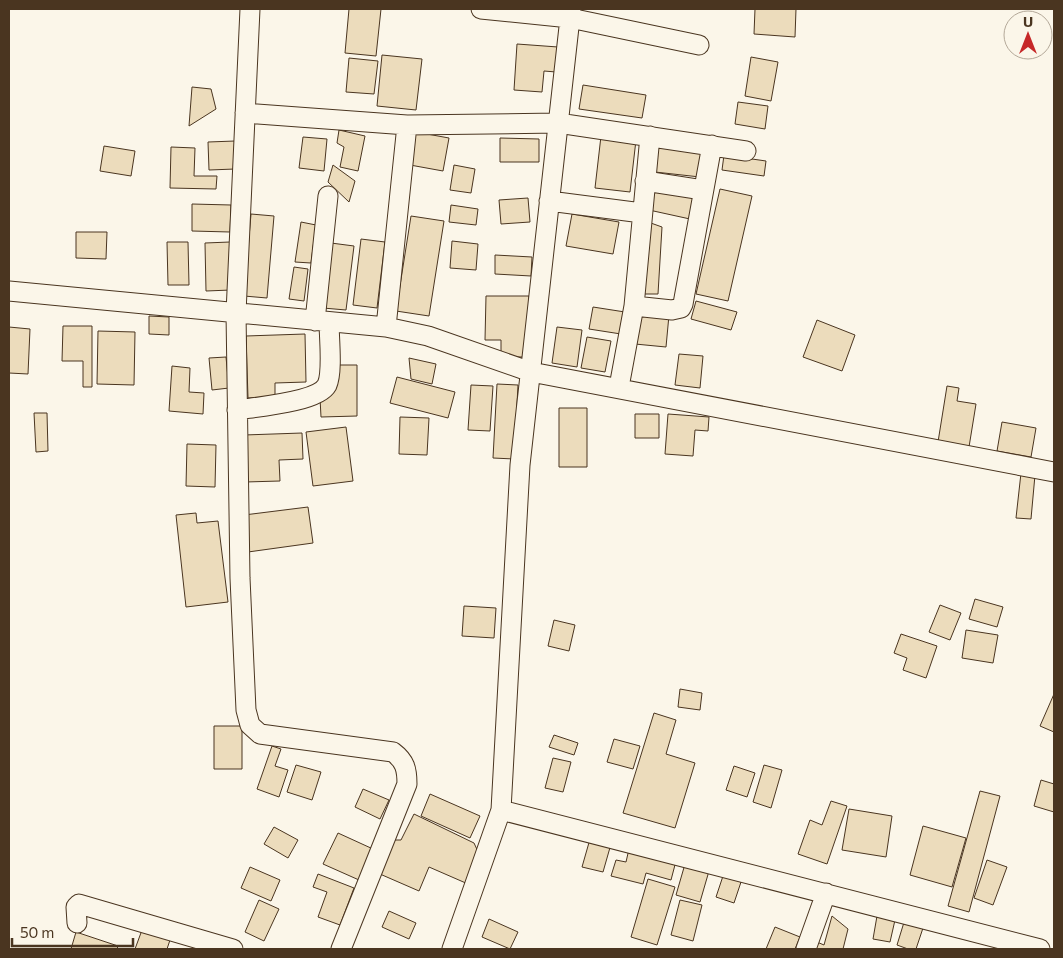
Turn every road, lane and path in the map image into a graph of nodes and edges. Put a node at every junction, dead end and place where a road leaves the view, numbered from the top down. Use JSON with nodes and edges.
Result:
{"nodes":[{"id":1,"x":250,"y":9,"type":"edge"},
{"id":2,"x":480,"y":9,"type":"edge"},
{"id":3,"x":570,"y":14,"type":"edge"},
{"id":4,"x":699,"y":45,"type":"dead end"},
{"id":5,"x":245,"y":114,"type":"junction"},
{"id":6,"x":558,"y":123,"type":"junction"},
{"id":7,"x":407,"y":125,"type":"junction"},
{"id":8,"x":650,"y":136,"type":"junction"},
{"id":9,"x":712,"y":145,"type":"junction"},
{"id":10,"x":746,"y":151,"type":"dead end"},
{"id":11,"x":645,"y":181,"type":"junction"},
{"id":12,"x":703,"y":190,"type":"junction"},
{"id":13,"x":328,"y":196,"type":"dead end"},
{"id":14,"x":549,"y":202,"type":"junction"},
{"id":15,"x":642,"y":213,"type":"junction"},
{"id":16,"x":9,"y":291,"type":"edge"},
{"id":17,"x":634,"y":306,"type":"junction"},
{"id":18,"x":236,"y":314,"type":"junction"},
{"id":19,"x":322,"y":321,"type":"junction"},
{"id":20,"x":386,"y":327,"type":"junction"},
{"id":21,"x":531,"y":372,"type":"junction"},
{"id":22,"x":620,"y":387,"type":"junction"},
{"id":23,"x":238,"y":410,"type":"junction"},
{"id":24,"x":1054,"y":472,"type":"edge"},
{"id":25,"x":501,"y":810,"type":"junction"},
{"id":26,"x":826,"y":894,"type":"junction"},
{"id":27,"x":77,"y":923,"type":"dead end"},
{"id":28,"x":233,"y":949,"type":"edge"},
{"id":29,"x":342,"y":949,"type":"edge"},
{"id":30,"x":452,"y":949,"type":"edge"},
{"id":31,"x":806,"y":949,"type":"edge"},
{"id":32,"x":1040,"y":949,"type":"edge"}],
"edges":[{"from":1,"to":5,"type":"street"},
{"from":2,"to":3,"type":"street"},
{"from":3,"to":4,"type":"street"},
{"from":3,"to":6,"type":"street"},
{"from":5,"to":7,"type":"street"},
{"from":5,"to":18,"type":"street"},
{"from":6,"to":7,"type":"street"},
{"from":6,"to":8,"type":"street"},
{"from":6,"to":14,"type":"street"},
{"from":7,"to":20,"type":"street"},
{"from":8,"to":9,"type":"street"},
{"from":8,"to":11,"type":"street"},
{"from":9,"to":10,"type":"street"},
{"from":9,"to":12,"type":"street"},
{"from":11,"to":12,"type":"street"},
{"from":11,"to":15,"type":"street"},
{"from":12,"to":17,"type":"street"},
{"from":13,"to":19,"type":"street"},
{"from":14,"to":15,"type":"street"},
{"from":14,"to":21,"type":"street"},
{"from":15,"to":17,"type":"street"},
{"from":16,"to":18,"type":"street"},
{"from":17,"to":22,"type":"street"},
{"from":18,"to":19,"type":"street"},
{"from":18,"to":23,"type":"street"},
{"from":19,"to":20,"type":"street"},
{"from":19,"to":23,"type":"street"},
{"from":20,"to":21,"type":"street"},
{"from":21,"to":22,"type":"street"},
{"from":21,"to":25,"type":"street"},
{"from":22,"to":24,"type":"street"},
{"from":23,"to":29,"type":"street"},
{"from":25,"to":26,"type":"street"},
{"from":25,"to":30,"type":"street"},
{"from":26,"to":31,"type":"street"},
{"from":26,"to":32,"type":"street"},
{"from":27,"to":28,"type":"street"}]}
